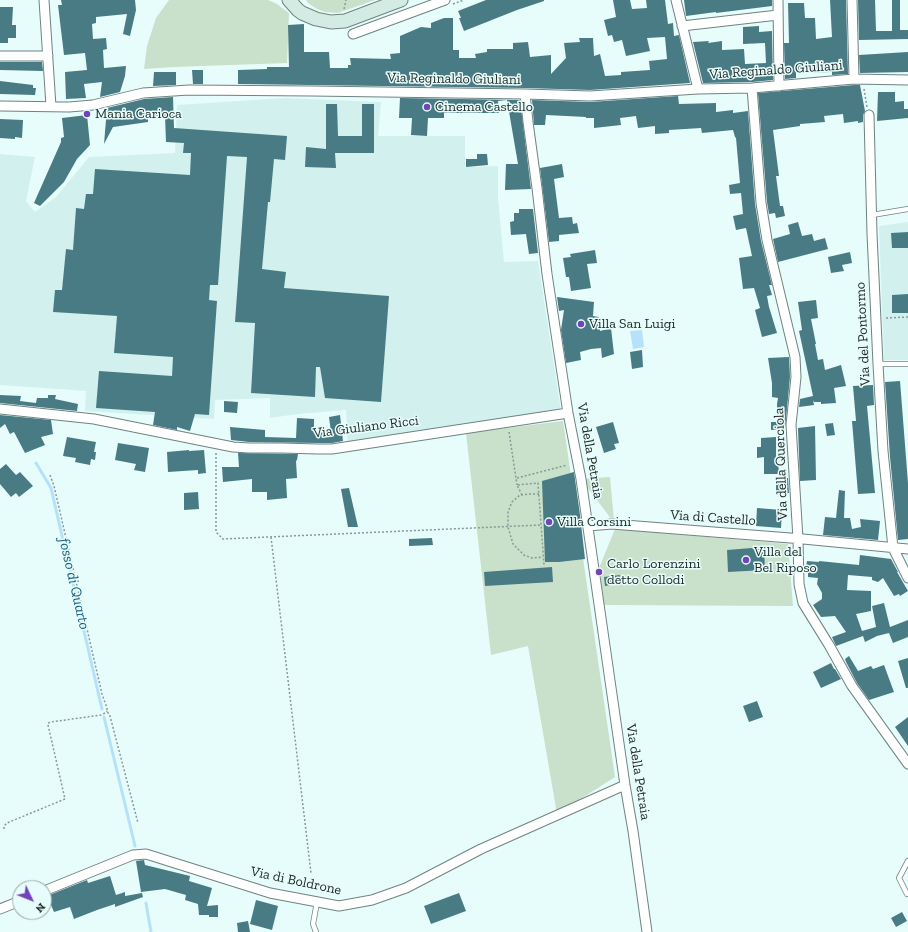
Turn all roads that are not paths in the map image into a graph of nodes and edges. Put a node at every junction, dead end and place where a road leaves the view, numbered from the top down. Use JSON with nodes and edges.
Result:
{"nodes":[{"id":1,"x":44,"y":0,"type":"edge"},
{"id":2,"x":289,"y":0,"type":"edge"},
{"id":3,"x":298,"y":0,"type":"edge"},
{"id":4,"x":401,"y":0,"type":"edge"},
{"id":5,"x":445,"y":0,"type":"edge"},
{"id":6,"x":676,"y":0,"type":"edge"},
{"id":7,"x":778,"y":0,"type":"edge"},
{"id":8,"x":852,"y":0,"type":"edge"},
{"id":9,"x":778,"y":15,"type":"junction"},
{"id":10,"x":309,"y":16,"type":"junction"},
{"id":11,"x":682,"y":26,"type":"junction"},
{"id":12,"x":353,"y":34,"type":"dead end"},
{"id":13,"x":0,"y":56,"type":"edge"},
{"id":14,"x":48,"y":56,"type":"junction"},
{"id":15,"x":854,"y":79,"type":"junction"},
{"id":16,"x":908,"y":80,"type":"edge"},
{"id":17,"x":778,"y":86,"type":"junction"},
{"id":18,"x":752,"y":88,"type":"junction"},
{"id":19,"x":698,"y":89,"type":"junction"},
{"id":20,"x":525,"y":94,"type":"junction"},
{"id":21,"x":0,"y":106,"type":"edge"},
{"id":22,"x":51,"y":106,"type":"junction"},
{"id":23,"x":869,"y":115,"type":"road end"},
{"id":24,"x":908,"y":209,"type":"edge"},
{"id":25,"x":872,"y":215,"type":"junction"},
{"id":26,"x":878,"y":364,"type":"junction"},
{"id":27,"x":908,"y":364,"type":"edge"},
{"id":28,"x":0,"y":409,"type":"edge"},
{"id":29,"x":568,"y":413,"type":"junction"},
{"id":30,"x":588,"y":526,"type":"junction"},
{"id":31,"x":798,"y":539,"type":"junction"},
{"id":32,"x":893,"y":548,"type":"junction"},
{"id":33,"x":908,"y":549,"type":"edge"},
{"id":34,"x":908,"y":578,"type":"edge"},
{"id":35,"x":908,"y":764,"type":"edge"},
{"id":36,"x":625,"y":784,"type":"junction"},
{"id":37,"x":908,"y":861,"type":"edge"},
{"id":38,"x":52,"y":888,"type":"edge"},
{"id":39,"x":907,"y":894,"type":"dead end"},
{"id":40,"x":317,"y":902,"type":"junction"},
{"id":41,"x":12,"y":904,"type":"edge"},
{"id":42,"x":0,"y":909,"type":"edge"},
{"id":43,"x":316,"y":932,"type":"edge"},
{"id":44,"x":647,"y":932,"type":"edge"}],
"edges":[{"from":1,"to":14,"type":"street"},
{"from":2,"to":10,"type":"main road"},
{"from":3,"to":10,"type":"main road"},
{"from":4,"to":10,"type":"main road"},
{"from":5,"to":12,"type":"street"},
{"from":6,"to":11,"type":"street"},
{"from":7,"to":9,"type":"street"},
{"from":8,"to":15,"type":"street"},
{"from":9,"to":11,"type":"street"},
{"from":9,"to":17,"type":"street"},
{"from":11,"to":19,"type":"street"},
{"from":13,"to":14,"type":"street"},
{"from":14,"to":22,"type":"street"},
{"from":15,"to":16,"type":"street","name":"Via Reginaldo Giuliani"},
{"from":15,"to":17,"type":"street","name":"Via Reginaldo Giuliani"},
{"from":17,"to":18,"type":"street","name":"Via Reginaldo Giuliani"},
{"from":18,"to":19,"type":"street","name":"Via Reginaldo Giuliani"},
{"from":18,"to":31,"type":"street","name":"Via della Querciola"},
{"from":19,"to":20,"type":"street","name":"Via Reginaldo Giuliani"},
{"from":20,"to":22,"type":"street","name":"Via Reginaldo Giuliani"},
{"from":20,"to":29,"type":"street","name":"Via della Petraia"},
{"from":21,"to":22,"type":"street","name":"Via Reginaldo Giuliani"},
{"from":23,"to":25,"type":"street","name":"Via del Pontormo"},
{"from":24,"to":25,"type":"lane"},
{"from":25,"to":26,"type":"street","name":"Via del Pontormo"},
{"from":26,"to":27,"type":"lane"},
{"from":26,"to":32,"type":"street","name":"Via del Pontormo"},
{"from":28,"to":29,"type":"street","name":"Via Giuliano Ricci"},
{"from":29,"to":30,"type":"street","name":"Via della Petraia"},
{"from":30,"to":31,"type":"street","name":"Via di Castello"},
{"from":30,"to":36,"type":"street","name":"Via della Petraia"},
{"from":31,"to":32,"type":"street","name":"Via di Castello"},
{"from":31,"to":35,"type":"street","name":"Via della Querciola"},
{"from":32,"to":33,"type":"street","name":"Via di Castello"},
{"from":32,"to":34,"type":"street","name":"Via del Pontormo"},
{"from":36,"to":40,"type":"street","name":"Via di Boldrone"},
{"from":36,"to":44,"type":"street","name":"Via della Petraia"},
{"from":37,"to":39,"type":"lane"},
{"from":38,"to":40,"type":"street","name":"Via di Boldrone"},
{"from":40,"to":43,"type":"lane"},
{"from":41,"to":42,"type":"street"}]}
